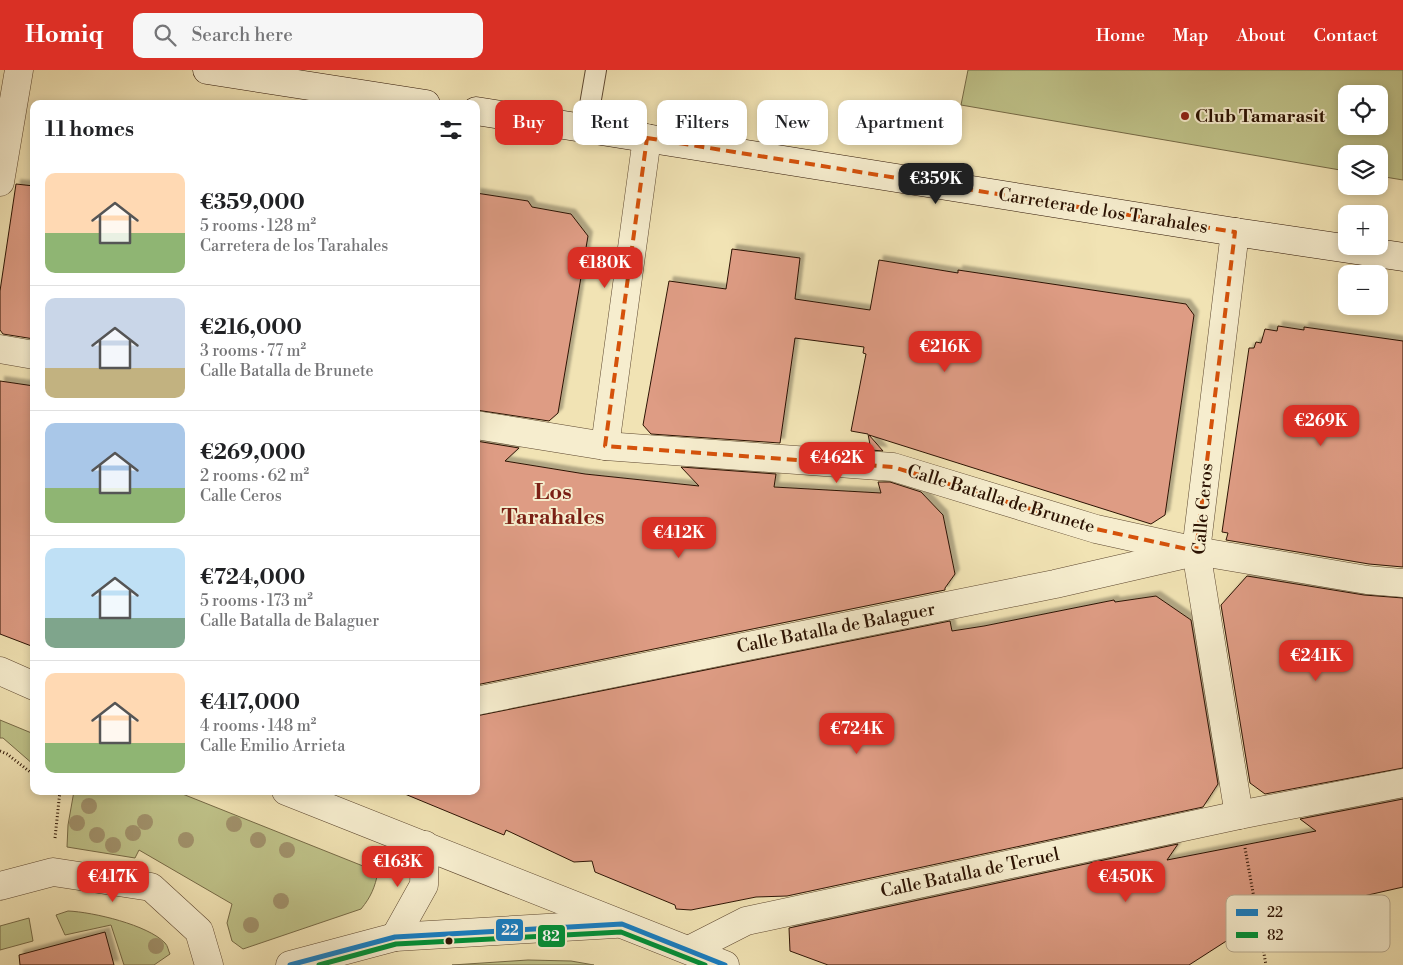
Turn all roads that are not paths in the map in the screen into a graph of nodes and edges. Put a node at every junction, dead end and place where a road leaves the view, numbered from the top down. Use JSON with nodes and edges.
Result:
{"nodes":[{"id":1,"x":19,"y":70,"type":"edge"},
{"id":2,"x":207,"y":70,"type":"edge"},
{"id":3,"x":596,"y":70,"type":"edge"},
{"id":4,"x":400,"y":100,"type":"edge"},
{"id":5,"x":591,"y":100,"type":"edge"},
{"id":6,"x":480,"y":112,"type":"edge"},
{"id":7,"x":573,"y":126,"type":"edge"},
{"id":8,"x":647,"y":138,"type":"edge"},
{"id":9,"x":646,"y":145,"type":"edge"},
{"id":10,"x":0,"y":182,"type":"edge"},
{"id":11,"x":1235,"y":232,"type":"junction"},
{"id":12,"x":1403,"y":257,"type":"edge"},
{"id":13,"x":0,"y":349,"type":"edge"},
{"id":14,"x":30,"y":354,"type":"edge"},
{"id":15,"x":480,"y":426,"type":"edge"},
{"id":16,"x":606,"y":446,"type":"junction"},
{"id":17,"x":1196,"y":551,"type":"junction"},
{"id":18,"x":1403,"y":583,"type":"edge"},
{"id":19,"x":0,"y":671,"type":"edge"},
{"id":20,"x":30,"y":684,"type":"edge"},
{"id":21,"x":480,"y":700,"type":"edge"},
{"id":22,"x":1403,"y":783,"type":"edge"},
{"id":23,"x":296,"y":795,"type":"edge"},
{"id":24,"x":1239,"y":814,"type":"junction"},
{"id":25,"x":425,"y":846,"type":"junction"},
{"id":26,"x":0,"y":886,"type":"edge"},
{"id":27,"x":622,"y":924,"type":"junction"},
{"id":28,"x":395,"y":937,"type":"junction"},
{"id":29,"x":689,"y":950,"type":"junction"},
{"id":30,"x":209,"y":965,"type":"edge"},
{"id":31,"x":290,"y":965,"type":"edge"},
{"id":32,"x":725,"y":965,"type":"edge"}],
"edges":[{"from":1,"to":10,"type":"street"},
{"from":2,"to":4,"type":"street"},
{"from":3,"to":5,"type":"lane"},
{"from":6,"to":7,"type":"street","name":"Carretera de los Tarahales"},
{"from":8,"to":11,"type":"street","name":"Carretera de los Tarahales"},
{"from":9,"to":16,"type":"street"},
{"from":11,"to":12,"type":"street","name":"Carretera de los Tarahales"},
{"from":11,"to":17,"type":"street","name":"Calle Ceros"},
{"from":13,"to":14,"type":"street"},
{"from":15,"to":16,"type":"street","name":"Calle Batalla de Brunete"},
{"from":16,"to":17,"type":"street","name":"Calle Batalla de Brunete"},
{"from":17,"to":18,"type":"street","name":"Calle Batalla de Brunete"},
{"from":17,"to":21,"type":"street","name":"Calle Batalla de Balaguer"},
{"from":17,"to":24,"type":"street","name":"Calle Ceros"},
{"from":19,"to":20,"type":"street"},
{"from":22,"to":24,"type":"street","name":"Calle Batalla de Teruel"},
{"from":23,"to":25,"type":"street"},
{"from":24,"to":29,"type":"street","name":"Calle Batalla de Teruel"},
{"from":25,"to":27,"type":"street"},
{"from":25,"to":28,"type":"street"},
{"from":26,"to":30,"type":"street"},
{"from":27,"to":28,"type":"street"},
{"from":27,"to":29,"type":"street"},
{"from":28,"to":31,"type":"street"},
{"from":29,"to":32,"type":"street"}]}
